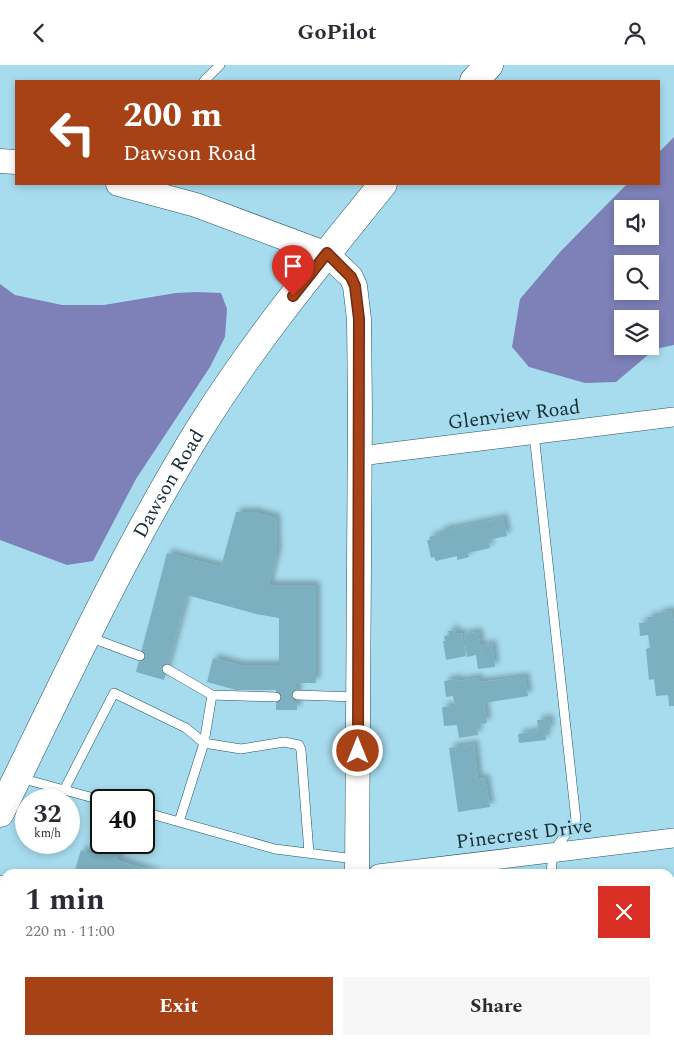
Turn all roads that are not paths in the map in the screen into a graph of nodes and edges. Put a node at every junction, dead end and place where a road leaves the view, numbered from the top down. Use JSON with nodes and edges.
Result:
{"nodes":[{"id":1,"x":220,"y":65,"type":"edge"},
{"id":2,"x":489,"y":65,"type":"edge"},
{"id":3,"x":205,"y":80,"type":"edge"},
{"id":4,"x":475,"y":80,"type":"edge"},
{"id":5,"x":0,"y":161,"type":"edge"},
{"id":6,"x":15,"y":163,"type":"edge"},
{"id":7,"x":122,"y":185,"type":"edge"},
{"id":8,"x":382,"y":185,"type":"edge"},
{"id":9,"x":327,"y":253,"type":"junction"},
{"id":10,"x":674,"y":417,"type":"edge"},
{"id":11,"x":534,"y":434,"type":"junction"},
{"id":12,"x":360,"y":456,"type":"junction"},
{"id":13,"x":86,"y":636,"type":"junction"},
{"id":14,"x":140,"y":656,"type":"dead end"},
{"id":15,"x":167,"y":669,"type":"dead end"},
{"id":16,"x":212,"y":695,"type":"junction"},
{"id":17,"x":297,"y":695,"type":"dead end"},
{"id":18,"x":276,"y":697,"type":"dead end"},
{"id":19,"x":358,"y":697,"type":"junction"},
{"id":20,"x":204,"y":743,"type":"junction"},
{"id":21,"x":18,"y":777,"type":"junction"},
{"id":22,"x":60,"y":789,"type":"edge"},
{"id":23,"x":65,"y":789,"type":"edge"},
{"id":24,"x":0,"y":813,"type":"edge"},
{"id":25,"x":155,"y":815,"type":"edge"},
{"id":26,"x":180,"y":822,"type":"junction"},
{"id":27,"x":674,"y":838,"type":"edge"},
{"id":28,"x":309,"y":853,"type":"junction"},
{"id":29,"x":553,"y":853,"type":"junction"},
{"id":30,"x":357,"y":867,"type":"edge"},
{"id":31,"x":420,"y":869,"type":"edge"},
{"id":32,"x":551,"y":869,"type":"edge"}],
"edges":[{"from":1,"to":3,"type":"lane"},
{"from":2,"to":4,"type":"main road"},
{"from":5,"to":6,"type":"street"},
{"from":7,"to":9,"type":"street"},
{"from":8,"to":9,"type":"main road","name":"Dawson Road"},
{"from":9,"to":12,"type":"street"},
{"from":9,"to":13,"type":"main road","name":"Dawson Road"},
{"from":10,"to":11,"type":"street","name":"Glenview Road"},
{"from":11,"to":12,"type":"street","name":"Glenview Road"},
{"from":11,"to":29,"type":"lane"},
{"from":12,"to":19,"type":"street"},
{"from":13,"to":14,"type":"lane"},
{"from":13,"to":21,"type":"main road","name":"Dawson Road"},
{"from":15,"to":16,"type":"lane"},
{"from":16,"to":18,"type":"lane"},
{"from":16,"to":20,"type":"lane"},
{"from":17,"to":19,"type":"lane"},
{"from":19,"to":30,"type":"street"},
{"from":20,"to":23,"type":"lane"},
{"from":20,"to":26,"type":"lane"},
{"from":20,"to":28,"type":"lane"},
{"from":21,"to":22,"type":"lane"},
{"from":21,"to":24,"type":"main road","name":"Dawson Road"},
{"from":25,"to":26,"type":"lane"},
{"from":26,"to":28,"type":"lane"},
{"from":27,"to":29,"type":"street","name":"Pinecrest Drive"},
{"from":28,"to":30,"type":"lane"},
{"from":29,"to":31,"type":"street","name":"Pinecrest Drive"},
{"from":29,"to":32,"type":"lane"}]}
